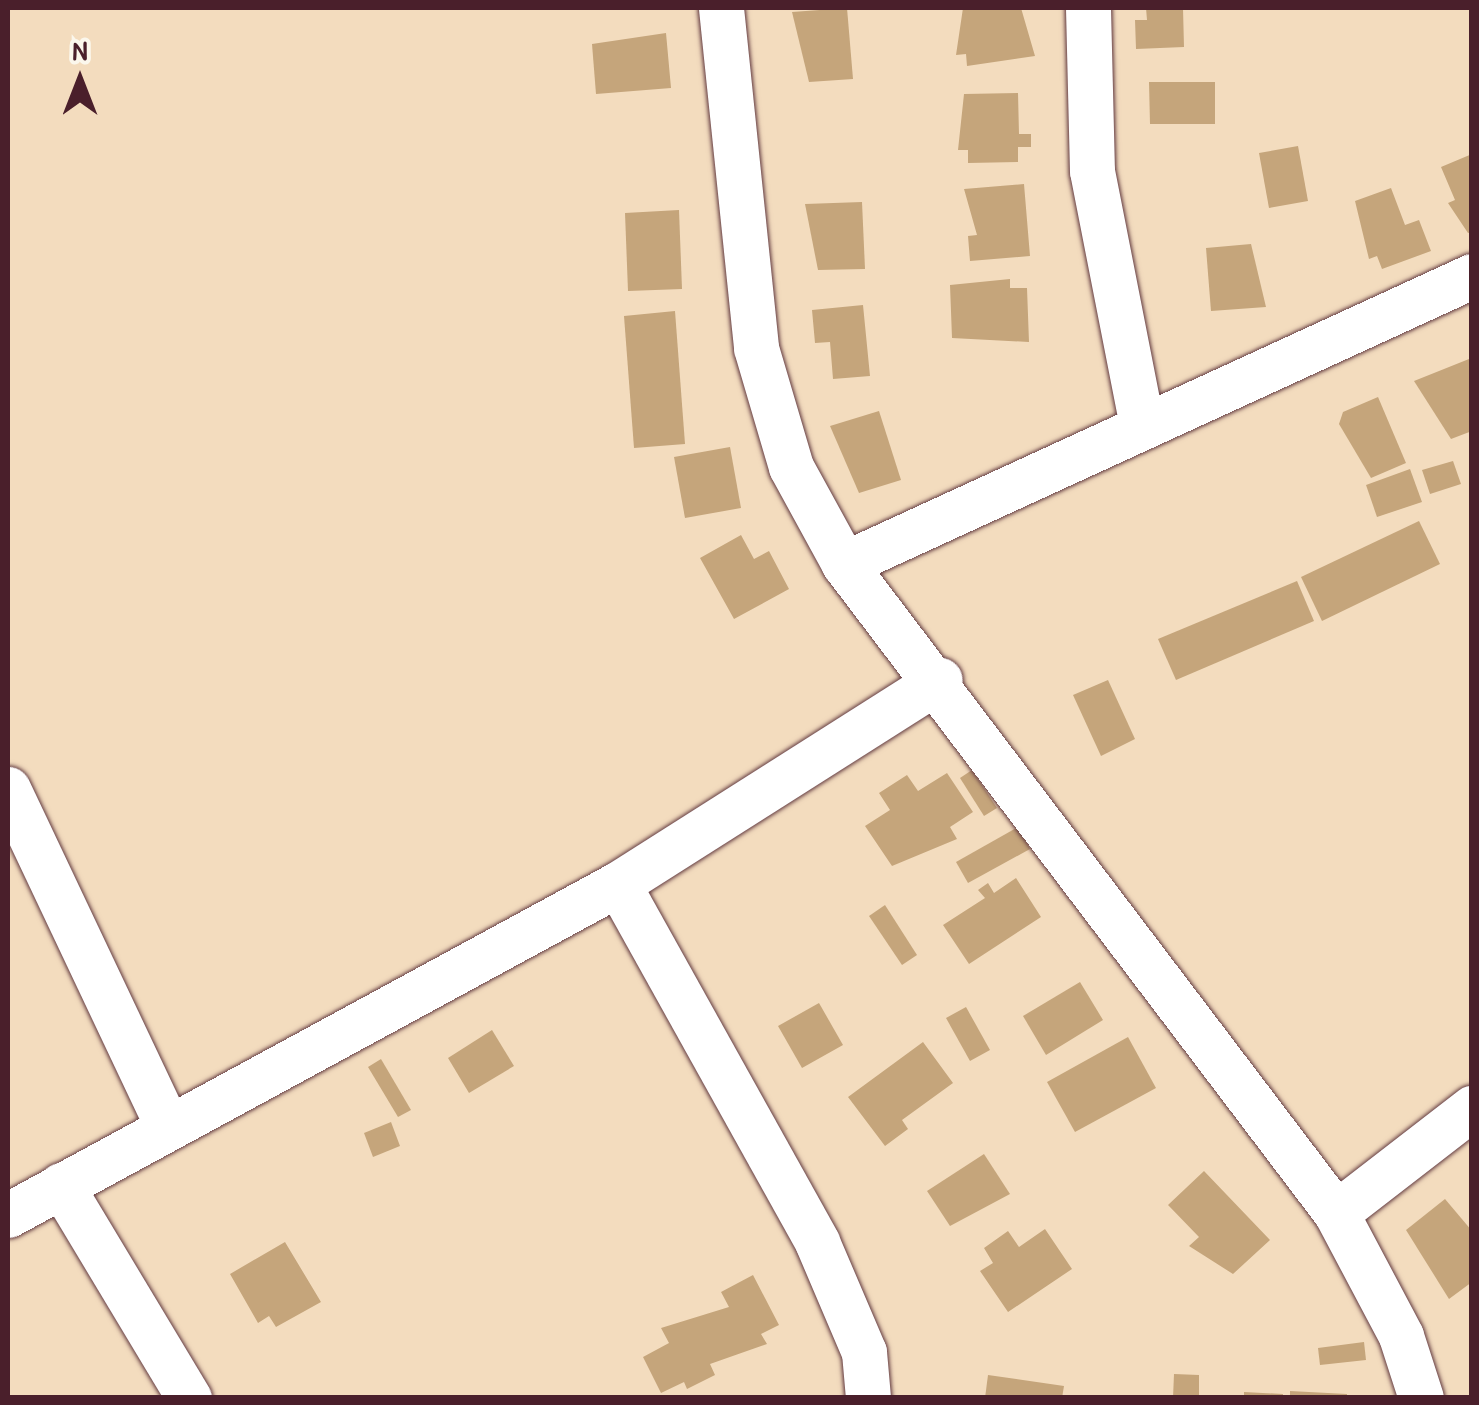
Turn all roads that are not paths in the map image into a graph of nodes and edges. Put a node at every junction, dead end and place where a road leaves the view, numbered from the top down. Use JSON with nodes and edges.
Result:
{"nodes":[{"id":1,"x":721,"y":8,"type":"edge"},
{"id":2,"x":1088,"y":8,"type":"edge"},
{"id":3,"x":1472,"y":276,"type":"edge"},
{"id":4,"x":1142,"y":427,"type":"junction"},
{"id":5,"x":844,"y":564,"type":"junction"},
{"id":6,"x":940,"y":680,"type":"junction"},
{"id":7,"x":8,"y":788,"type":"edge"},
{"id":8,"x":618,"y":884,"type":"junction"},
{"id":9,"x":1472,"y":1108,"type":"edge"},
{"id":10,"x":168,"y":1128,"type":"junction"},
{"id":11,"x":62,"y":1184,"type":"junction"},
{"id":12,"x":1336,"y":1213,"type":"junction"},
{"id":13,"x":8,"y":1215,"type":"edge"},
{"id":14,"x":189,"y":1398,"type":"edge"},
{"id":15,"x":868,"y":1398,"type":"edge"},
{"id":16,"x":1421,"y":1398,"type":"edge"}],
"edges":[{"from":1,"to":5,"type":"street"},
{"from":2,"to":4,"type":"street"},
{"from":3,"to":4,"type":"street"},
{"from":4,"to":5,"type":"street"},
{"from":5,"to":6,"type":"street"},
{"from":6,"to":8,"type":"street"},
{"from":6,"to":12,"type":"street"},
{"from":7,"to":10,"type":"street"},
{"from":8,"to":10,"type":"street"},
{"from":8,"to":15,"type":"street"},
{"from":9,"to":12,"type":"street"},
{"from":10,"to":11,"type":"street"},
{"from":11,"to":13,"type":"street"},
{"from":11,"to":14,"type":"street"},
{"from":12,"to":16,"type":"street"}]}
